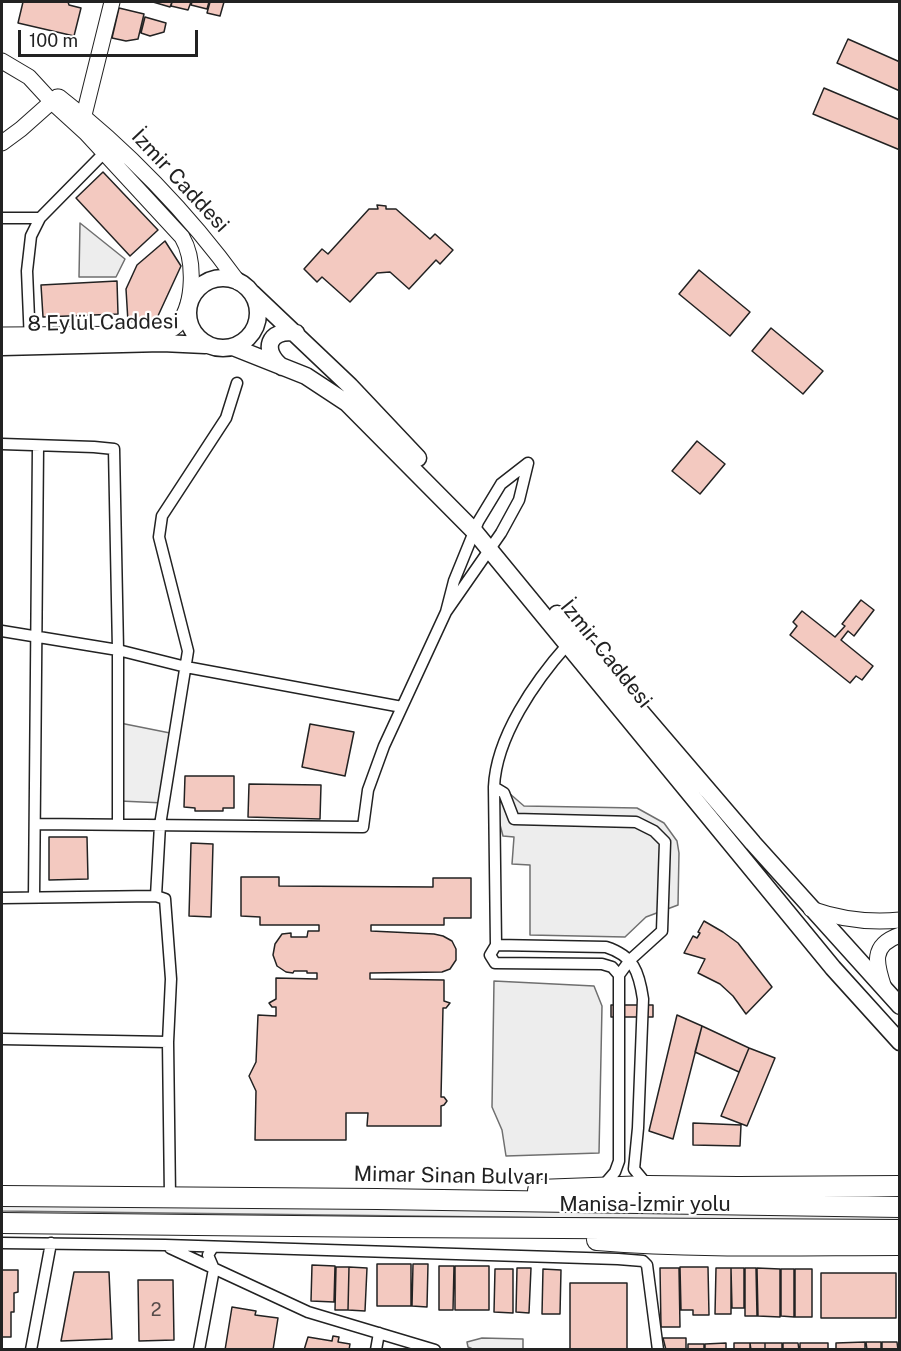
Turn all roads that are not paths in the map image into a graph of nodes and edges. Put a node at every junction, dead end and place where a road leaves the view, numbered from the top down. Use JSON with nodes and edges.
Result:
{"nodes":[{"id":1,"x":112,"y":2,"type":"edge"},
{"id":2,"x":2,"y":55,"type":"edge"},
{"id":3,"x":2,"y":61,"type":"edge"},
{"id":4,"x":55,"y":99,"type":"junction"},
{"id":5,"x":84,"y":116,"type":"junction"},
{"id":6,"x":86,"y":133,"type":"junction"},
{"id":7,"x":2,"y":143,"type":"edge"},
{"id":8,"x":105,"y":152,"type":"junction"},
{"id":9,"x":2,"y":218,"type":"edge"},
{"id":10,"x":40,"y":218,"type":"junction"},
{"id":11,"x":238,"y":282,"type":"junction"},
{"id":12,"x":252,"y":293,"type":"junction"},
{"id":13,"x":188,"y":303,"type":"junction"},
{"id":14,"x":296,"y":333,"type":"junction"},
{"id":15,"x":2,"y":335,"type":"edge"},
{"id":16,"x":30,"y":340,"type":"junction"},
{"id":17,"x":205,"y":345,"type":"junction"},
{"id":18,"x":2,"y":347,"type":"edge"},
{"id":19,"x":234,"y":347,"type":"junction"},
{"id":20,"x":283,"y":368,"type":"junction"},
{"id":21,"x":237,"y":383,"type":"dead end"},
{"id":22,"x":2,"y":444,"type":"edge"},
{"id":23,"x":38,"y":447,"type":"junction"},
{"id":24,"x":476,"y":527,"type":"junction"},
{"id":25,"x":492,"y":546,"type":"junction"},
{"id":26,"x":446,"y":612,"type":"junction"},
{"id":27,"x":2,"y":631,"type":"edge"},
{"id":28,"x":37,"y":637,"type":"junction"},
{"id":29,"x":572,"y":640,"type":"junction"},
{"id":30,"x":118,"y":650,"type":"junction"},
{"id":31,"x":186,"y":667,"type":"junction"},
{"id":32,"x":402,"y":707,"type":"junction"},
{"id":33,"x":494,"y":787,"type":"junction"},
{"id":34,"x":35,"y":824,"type":"junction"},
{"id":35,"x":118,"y":824,"type":"junction"},
{"id":36,"x":160,"y":825,"type":"junction"},
{"id":37,"x":156,"y":896,"type":"junction"},
{"id":38,"x":2,"y":897,"type":"edge"},
{"id":39,"x":34,"y":897,"type":"junction"},
{"id":40,"x":811,"y":909,"type":"junction"},
{"id":41,"x":900,"y":920,"type":"edge"},
{"id":42,"x":900,"y":934,"type":"edge"},
{"id":43,"x":496,"y":945,"type":"junction"},
{"id":44,"x":630,"y":960,"type":"junction"},
{"id":45,"x":619,"y":975,"type":"junction"},
{"id":46,"x":885,"y":990,"type":"junction"},
{"id":47,"x":900,"y":1006,"type":"edge"},
{"id":48,"x":2,"y":1039,"type":"edge"},
{"id":49,"x":168,"y":1042,"type":"junction"},
{"id":50,"x":900,"y":1042,"type":"edge"},
{"id":51,"x":603,"y":1186,"type":"junction"},
{"id":52,"x":648,"y":1186,"type":"junction"},
{"id":53,"x":900,"y":1186,"type":"edge"},
{"id":54,"x":2,"y":1196,"type":"edge"},
{"id":55,"x":170,"y":1197,"type":"junction"},
{"id":56,"x":377,"y":1199,"type":"junction"},
{"id":57,"x":900,"y":1207,"type":"edge"},
{"id":58,"x":2,"y":1223,"type":"edge"},
{"id":59,"x":391,"y":1227,"type":"junction"},
{"id":60,"x":900,"y":1230,"type":"edge"},
{"id":61,"x":2,"y":1243,"type":"edge"},
{"id":62,"x":51,"y":1243,"type":"junction"},
{"id":63,"x":165,"y":1245,"type":"junction"},
{"id":64,"x":900,"y":1245,"type":"edge"},
{"id":65,"x":213,"y":1247,"type":"junction"},
{"id":66,"x":214,"y":1269,"type":"junction"},
{"id":67,"x":379,"y":1333,"type":"junction"},
{"id":68,"x":31,"y":1350,"type":"edge"},
{"id":69,"x":199,"y":1350,"type":"edge"},
{"id":70,"x":376,"y":1350,"type":"edge"},
{"id":71,"x":435,"y":1350,"type":"edge"},
{"id":72,"x":658,"y":1350,"type":"edge"}],
"edges":[{"from":1,"to":5,"type":"main road"},
{"from":2,"to":4,"type":"main road","name":"İzmir Caddesi"},
{"from":3,"to":4,"type":"main road","name":"İzmir Caddesi"},
{"from":4,"to":5,"type":"main road","name":"İzmir Caddesi"},
{"from":4,"to":6,"type":"main road","name":"İzmir Caddesi"},
{"from":4,"to":7,"type":"main road"},
{"from":5,"to":6,"type":"main road"},
{"from":5,"to":11,"type":"main road","name":"İzmir Caddesi"},
{"from":6,"to":8,"type":"main road","name":"İzmir Caddesi"},
{"from":8,"to":10,"type":"street"},
{"from":8,"to":13,"type":"main road","name":"İzmir Caddesi"},
{"from":9,"to":10,"type":"street"},
{"from":10,"to":16,"type":"street"},
{"from":11,"to":12,"type":"main road"},
{"from":11,"to":13,"type":"main road"},
{"from":12,"to":14,"type":"main road","name":"İzmir Caddesi"},
{"from":12,"to":19,"type":"main road"},
{"from":13,"to":16,"type":"main road"},
{"from":13,"to":17,"type":"main road"},
{"from":14,"to":20,"type":"main road"},
{"from":14,"to":24,"type":"main road","name":"İzmir Caddesi"},
{"from":15,"to":16,"type":"main road"},
{"from":16,"to":17,"type":"main road","name":"8 Eylül Caddesi"},
{"from":16,"to":18,"type":"main road","name":"8 Eylül Caddesi"},
{"from":17,"to":19,"type":"main road"},
{"from":19,"to":20,"type":"main road","name":"İzmir Caddesi"},
{"from":20,"to":24,"type":"main road","name":"İzmir Caddesi"},
{"from":21,"to":31,"type":"street"},
{"from":22,"to":23,"type":"street"},
{"from":23,"to":28,"type":"street"},
{"from":23,"to":30,"type":"street"},
{"from":24,"to":25,"type":"main road","name":"İzmir Caddesi"},
{"from":24,"to":25,"type":"street"},
{"from":24,"to":26,"type":"street"},
{"from":25,"to":26,"type":"street"},
{"from":25,"to":29,"type":"main road","name":"İzmir Caddesi"},
{"from":26,"to":32,"type":"street"},
{"from":27,"to":28,"type":"street"},
{"from":28,"to":30,"type":"street"},
{"from":28,"to":34,"type":"street"},
{"from":29,"to":33,"type":"street"},
{"from":29,"to":40,"type":"main road","name":"İzmir Caddesi"},
{"from":29,"to":50,"type":"main road","name":"İzmir Caddesi"},
{"from":30,"to":31,"type":"street"},
{"from":30,"to":35,"type":"street"},
{"from":31,"to":32,"type":"street"},
{"from":31,"to":36,"type":"street"},
{"from":32,"to":36,"type":"street"},
{"from":33,"to":43,"type":"street"},
{"from":33,"to":44,"type":"street"},
{"from":34,"to":35,"type":"street"},
{"from":34,"to":39,"type":"street"},
{"from":35,"to":36,"type":"street"},
{"from":36,"to":37,"type":"street"},
{"from":37,"to":39,"type":"street"},
{"from":37,"to":49,"type":"street"},
{"from":38,"to":39,"type":"street"},
{"from":40,"to":41,"type":"main road"},
{"from":40,"to":46,"type":"main road","name":"İzmir Caddesi"},
{"from":42,"to":46,"type":"main road"},
{"from":43,"to":44,"type":"street"},
{"from":43,"to":45,"type":"street"},
{"from":44,"to":45,"type":"street"},
{"from":44,"to":52,"type":"street"},
{"from":45,"to":51,"type":"street"},
{"from":46,"to":47,"type":"main road","name":"İzmir Caddesi"},
{"from":48,"to":49,"type":"street"},
{"from":49,"to":55,"type":"street"},
{"from":51,"to":52,"type":"highway"},
{"from":51,"to":56,"type":"highway"},
{"from":52,"to":53,"type":"highway"},
{"from":54,"to":55,"type":"highway","name":"Mimar Sinan Bulvarı"},
{"from":55,"to":56,"type":"highway","name":"Mimar Sinan Bulvarı"},
{"from":56,"to":57,"type":"highway","name":"Mimar Sinan Bulvarı"},
{"from":58,"to":59,"type":"highway"},
{"from":59,"to":60,"type":"highway","name":"Manisa-İzmir yolu"},
{"from":59,"to":64,"type":"highway"},
{"from":61,"to":62,"type":"street"},
{"from":62,"to":63,"type":"street"},
{"from":62,"to":68,"type":"street"},
{"from":63,"to":65,"type":"street"},
{"from":63,"to":66,"type":"street"},
{"from":65,"to":66,"type":"street"},
{"from":65,"to":72,"type":"street"},
{"from":66,"to":67,"type":"street"},
{"from":66,"to":69,"type":"street"},
{"from":67,"to":70,"type":"street"},
{"from":67,"to":71,"type":"street"}]}
